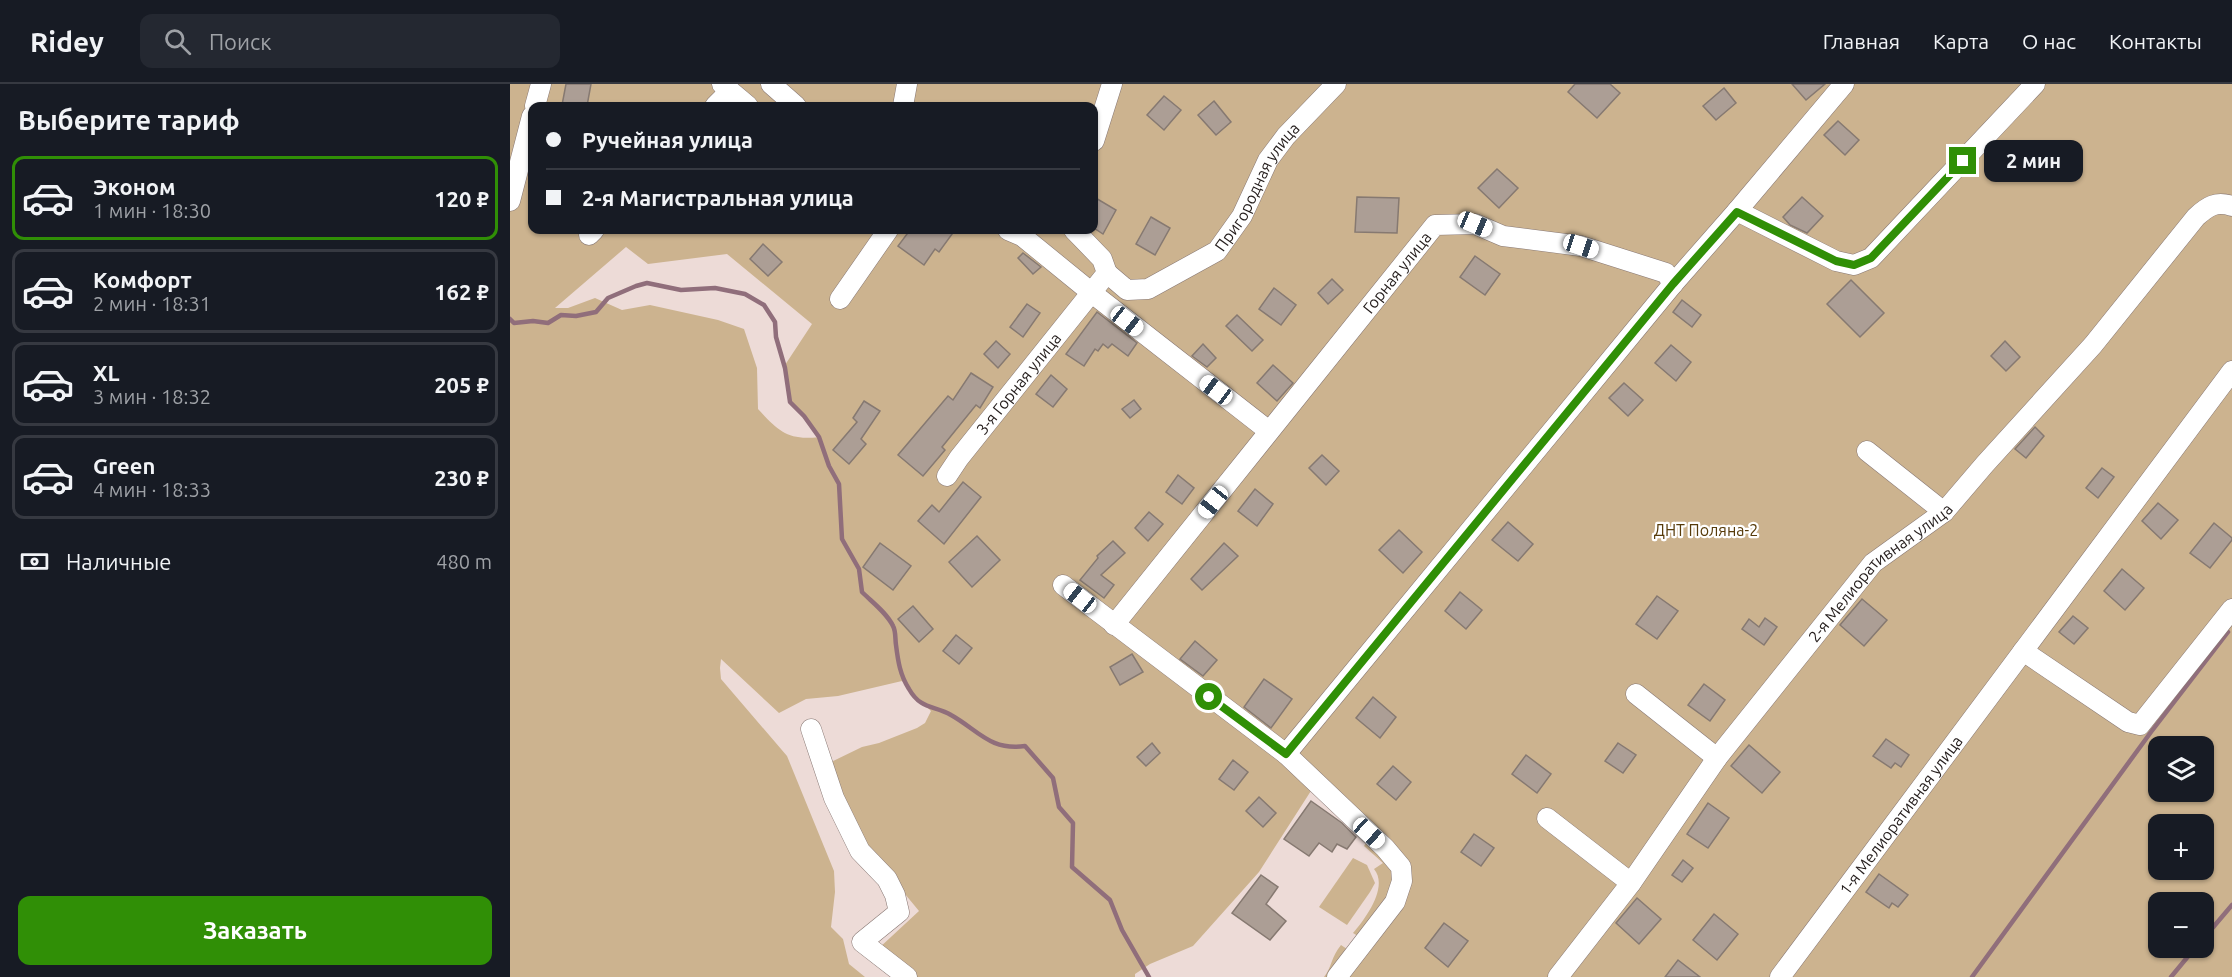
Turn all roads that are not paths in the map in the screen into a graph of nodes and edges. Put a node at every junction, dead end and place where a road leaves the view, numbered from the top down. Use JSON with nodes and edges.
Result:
{"nodes":[{"id":1,"x":541,"y":84,"type":"edge"},
{"id":2,"x":771,"y":84,"type":"edge"},
{"id":3,"x":907,"y":84,"type":"edge"},
{"id":4,"x":1112,"y":84,"type":"edge"},
{"id":5,"x":1336,"y":84,"type":"edge"},
{"id":6,"x":1844,"y":84,"type":"edge"},
{"id":7,"x":2035,"y":84,"type":"edge"},
{"id":8,"x":726,"y":88,"type":"edge"},
{"id":9,"x":536,"y":102,"type":"edge"},
{"id":10,"x":717,"y":102,"type":"edge"},
{"id":11,"x":743,"y":102,"type":"edge"},
{"id":12,"x":791,"y":102,"type":"edge"},
{"id":13,"x":904,"y":102,"type":"edge"},
{"id":14,"x":1098,"y":128,"type":"edge"},
{"id":15,"x":528,"y":131,"type":"edge"},
{"id":16,"x":510,"y":201,"type":"edge"},
{"id":17,"x":2232,"y":206,"type":"edge"},
{"id":18,"x":1737,"y":212,"type":"junction"},
{"id":19,"x":885,"y":234,"type":"edge"},
{"id":20,"x":1017,"y":234,"type":"edge"},
{"id":21,"x":1078,"y":234,"type":"edge"},
{"id":22,"x":1107,"y":273,"type":"junction"},
{"id":23,"x":1673,"y":284,"type":"junction"},
{"id":24,"x":1092,"y":293,"type":"junction"},
{"id":25,"x":840,"y":299,"type":"dead end"},
{"id":26,"x":2232,"y":371,"type":"edge"},
{"id":27,"x":1269,"y":431,"type":"junction"},
{"id":28,"x":1867,"y":451,"type":"dead end"},
{"id":29,"x":947,"y":476,"type":"dead end"},
{"id":30,"x":1944,"y":512,"type":"junction"},
{"id":31,"x":1062,"y":585,"type":"dead end"},
{"id":32,"x":2232,"y":609,"type":"edge"},
{"id":33,"x":1114,"y":625,"type":"junction"},
{"id":34,"x":2023,"y":651,"type":"junction"},
{"id":35,"x":1636,"y":694,"type":"dead end"},
{"id":36,"x":811,"y":729,"type":"dead end"},
{"id":37,"x":1286,"y":754,"type":"junction"},
{"id":38,"x":1717,"y":758,"type":"junction"},
{"id":39,"x":1547,"y":818,"type":"dead end"},
{"id":40,"x":1631,"y":883,"type":"junction"},
{"id":41,"x":907,"y":977,"type":"edge"},
{"id":42,"x":1337,"y":977,"type":"edge"},
{"id":43,"x":1558,"y":977,"type":"edge"},
{"id":44,"x":1780,"y":977,"type":"edge"}],
"edges":[{"from":1,"to":9,"type":"street"},
{"from":2,"to":12,"type":"street"},
{"from":3,"to":13,"type":"street"},
{"from":4,"to":14,"type":"street"},
{"from":5,"to":22,"type":"street","name":"Пригородная улица"},
{"from":6,"to":18,"type":"street"},
{"from":7,"to":18,"type":"street"},
{"from":8,"to":10,"type":"street"},
{"from":8,"to":11,"type":"street"},
{"from":15,"to":16,"type":"street"},
{"from":17,"to":30,"type":"street","name":"2-я Мелиоративная улица"},
{"from":18,"to":23,"type":"street"},
{"from":19,"to":25,"type":"street"},
{"from":20,"to":24,"type":"street"},
{"from":21,"to":22,"type":"street"},
{"from":22,"to":24,"type":"street","name":"3-я Горная улица"},
{"from":23,"to":27,"type":"street","name":"Горная улица"},
{"from":23,"to":37,"type":"street"},
{"from":24,"to":27,"type":"street"},
{"from":24,"to":29,"type":"street","name":"3-я Горная улица"},
{"from":26,"to":34,"type":"street","name":"1-я Мелиоративная улица"},
{"from":27,"to":33,"type":"street","name":"Горная улица"},
{"from":28,"to":30,"type":"street"},
{"from":30,"to":38,"type":"street","name":"2-я Мелиоративная улица"},
{"from":31,"to":33,"type":"street"},
{"from":32,"to":34,"type":"street"},
{"from":33,"to":37,"type":"street"},
{"from":34,"to":44,"type":"street","name":"1-я Мелиоративная улица"},
{"from":35,"to":38,"type":"street"},
{"from":36,"to":41,"type":"street"},
{"from":37,"to":42,"type":"street"},
{"from":38,"to":40,"type":"street","name":"2-я Мелиоративная улица"},
{"from":39,"to":40,"type":"street"},
{"from":40,"to":43,"type":"street","name":"2-я Мелиоративная улица"}]}
